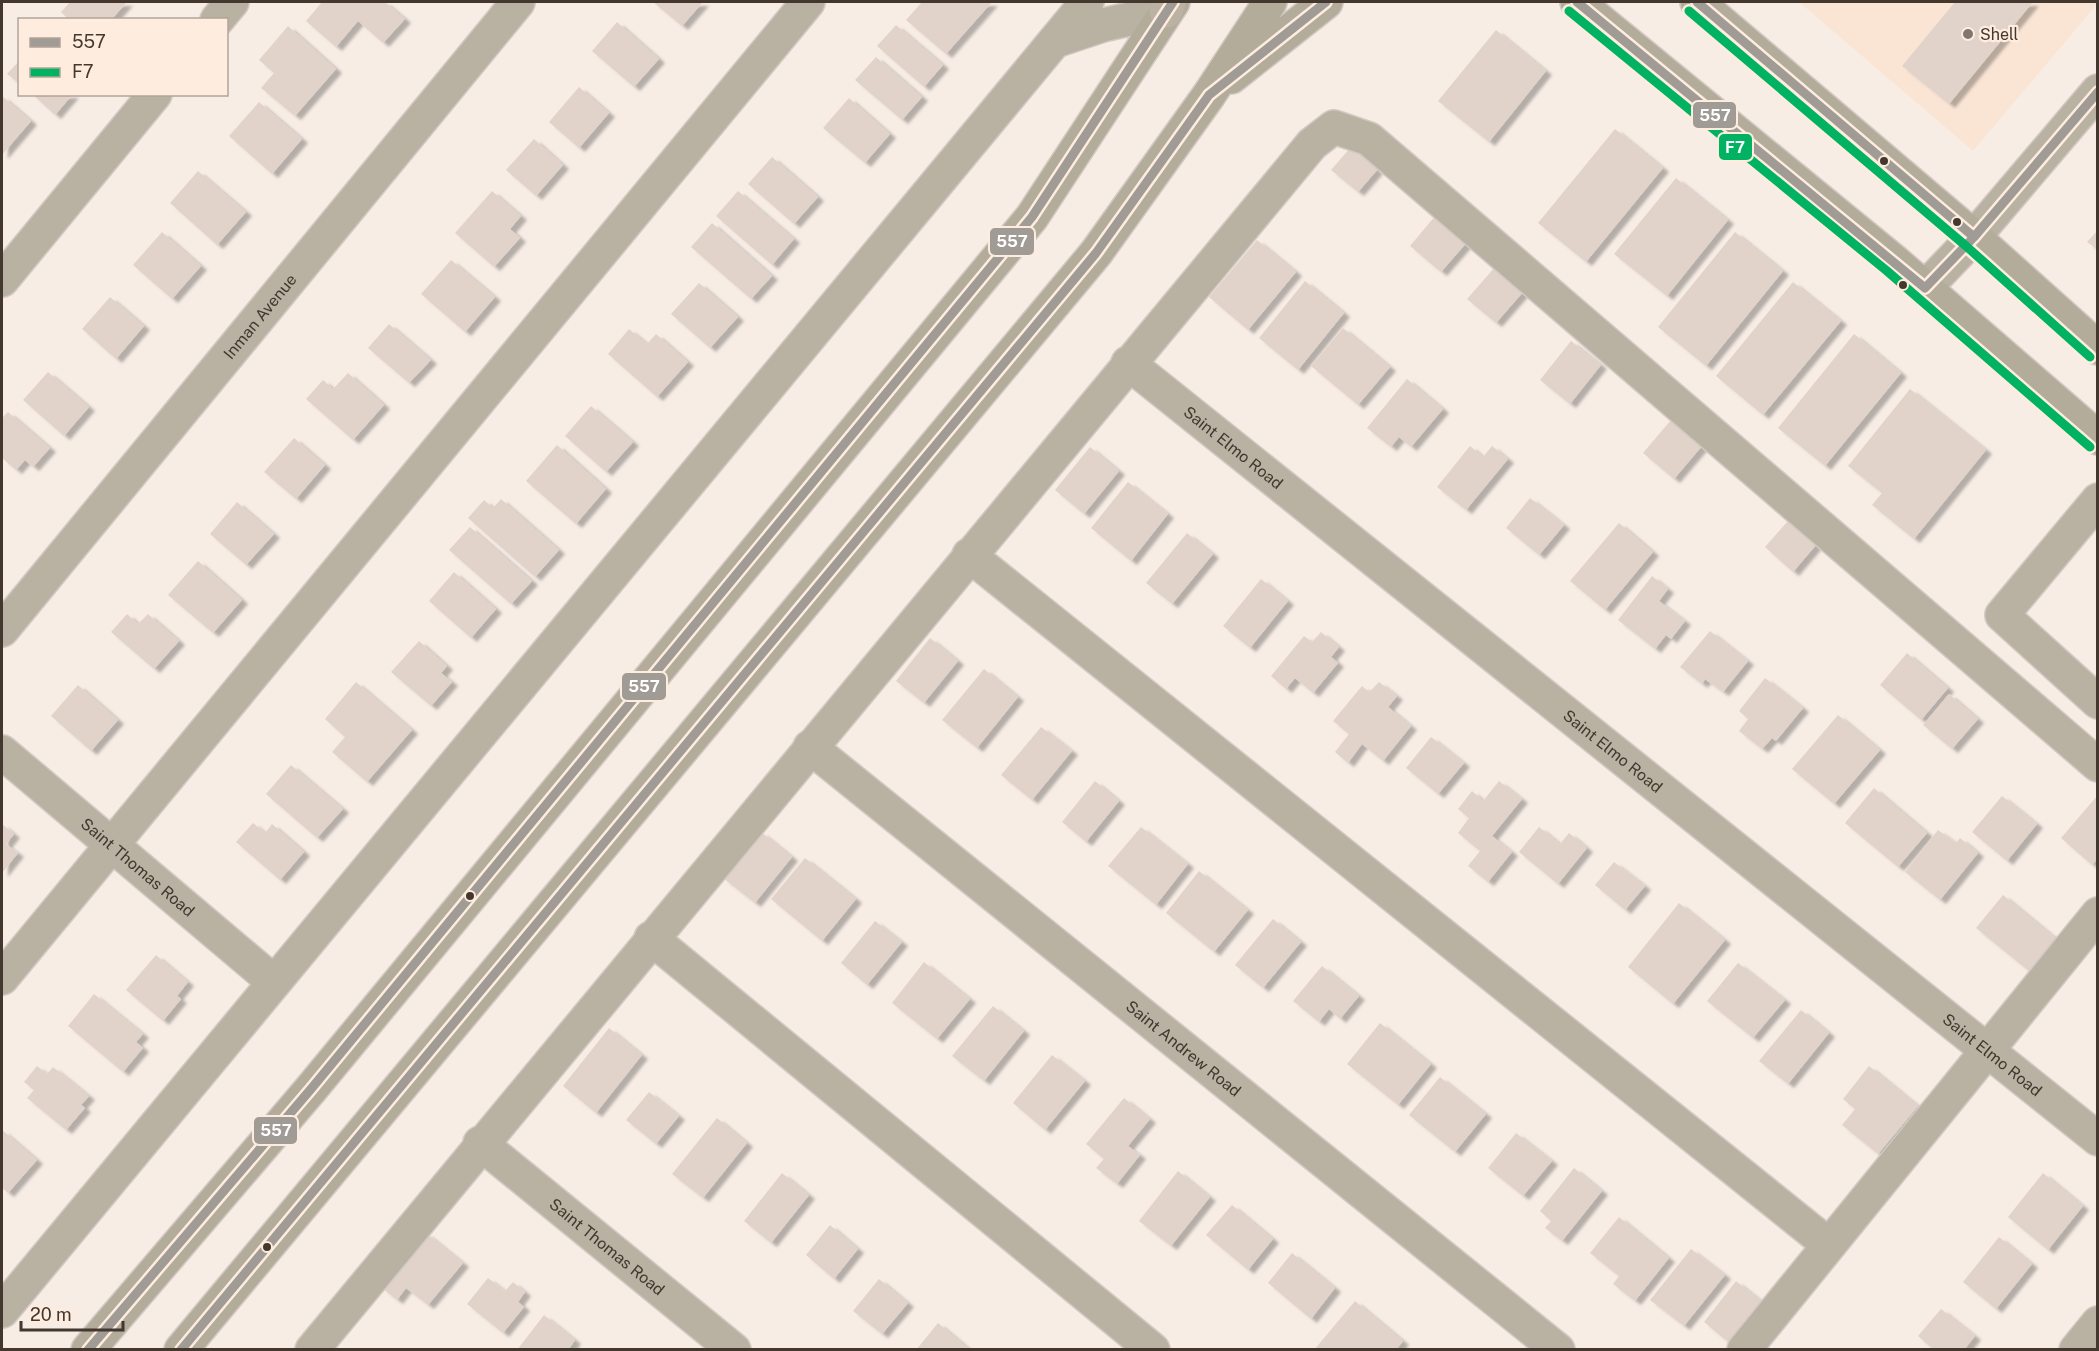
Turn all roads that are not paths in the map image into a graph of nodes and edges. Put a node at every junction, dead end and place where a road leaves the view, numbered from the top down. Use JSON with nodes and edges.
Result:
{"nodes":[{"id":1,"x":232,"y":2,"type":"edge"},
{"id":2,"x":518,"y":2,"type":"edge"},
{"id":3,"x":808,"y":2,"type":"edge"},
{"id":4,"x":1087,"y":2,"type":"edge"},
{"id":5,"x":1270,"y":2,"type":"edge"},
{"id":6,"x":1326,"y":2,"type":"edge"},
{"id":7,"x":1577,"y":2,"type":"edge"},
{"id":8,"x":1697,"y":2,"type":"edge"},
{"id":9,"x":1169,"y":5,"type":"edge"},
{"id":10,"x":219,"y":18,"type":"edge"},
{"id":11,"x":1055,"y":41,"type":"junction"},
{"id":12,"x":2097,"y":91,"type":"edge"},
{"id":13,"x":1209,"y":95,"type":"junction"},
{"id":14,"x":153,"y":96,"type":"edge"},
{"id":15,"x":1974,"y":237,"type":"junction"},
{"id":16,"x":2,"y":280,"type":"edge"},
{"id":17,"x":1925,"y":288,"type":"junction"},
{"id":18,"x":2097,"y":348,"type":"edge"},
{"id":19,"x":1128,"y":363,"type":"junction"},
{"id":20,"x":2097,"y":438,"type":"edge"},
{"id":21,"x":2093,"y":515,"type":"edge"},
{"id":22,"x":969,"y":555,"type":"junction"},
{"id":23,"x":2,"y":630,"type":"edge"},
{"id":24,"x":2097,"y":702,"type":"edge"},
{"id":25,"x":810,"y":747,"type":"junction"},
{"id":26,"x":2,"y":752,"type":"edge"},
{"id":27,"x":2097,"y":765,"type":"edge"},
{"id":28,"x":112,"y":845,"type":"junction"},
{"id":29,"x":2097,"y":915,"type":"edge"},
{"id":30,"x":651,"y":938,"type":"junction"},
{"id":31,"x":2,"y":978,"type":"edge"},
{"id":32,"x":274,"y":982,"type":"junction"},
{"id":33,"x":1987,"y":1051,"type":"junction"},
{"id":34,"x":2097,"y":1139,"type":"edge"},
{"id":35,"x":480,"y":1143,"type":"junction"},
{"id":36,"x":1829,"y":1245,"type":"junction"},
{"id":37,"x":2,"y":1311,"type":"edge"},
{"id":38,"x":2097,"y":1323,"type":"edge"},
{"id":39,"x":319,"y":1347,"type":"edge"},
{"id":40,"x":88,"y":1350,"type":"edge"},
{"id":41,"x":181,"y":1350,"type":"edge"},
{"id":42,"x":734,"y":1350,"type":"edge"},
{"id":43,"x":1154,"y":1350,"type":"edge"},
{"id":44,"x":1558,"y":1350,"type":"edge"},
{"id":45,"x":1744,"y":1350,"type":"edge"},
{"id":46,"x":2076,"y":1350,"type":"edge"}],
"edges":[{"from":1,"to":10,"type":"street"},
{"from":2,"to":23,"type":"street","name":"Inman Avenue"},
{"from":3,"to":28,"type":"street"},
{"from":4,"to":11,"type":"street"},
{"from":5,"to":13,"type":"main road"},
{"from":6,"to":13,"type":"main road"},
{"from":7,"to":17,"type":"main road"},
{"from":8,"to":15,"type":"main road"},
{"from":9,"to":11,"type":"street"},
{"from":9,"to":40,"type":"main road"},
{"from":11,"to":32,"type":"street"},
{"from":12,"to":15,"type":"street"},
{"from":13,"to":41,"type":"main road"},
{"from":14,"to":16,"type":"street"},
{"from":15,"to":17,"type":"street"},
{"from":15,"to":18,"type":"main road"},
{"from":17,"to":20,"type":"main road"},
{"from":19,"to":22,"type":"street"},
{"from":19,"to":27,"type":"street"},
{"from":19,"to":33,"type":"street","name":"Saint Elmo Road"},
{"from":21,"to":24,"type":"street"},
{"from":22,"to":25,"type":"street"},
{"from":22,"to":36,"type":"street"},
{"from":25,"to":30,"type":"street"},
{"from":25,"to":44,"type":"street","name":"Saint Andrew Road"},
{"from":26,"to":28,"type":"street","name":"Saint Thomas Road"},
{"from":28,"to":31,"type":"street"},
{"from":28,"to":32,"type":"street","name":"Saint Thomas Road"},
{"from":29,"to":33,"type":"street"},
{"from":30,"to":35,"type":"street"},
{"from":30,"to":43,"type":"street"},
{"from":32,"to":37,"type":"street"},
{"from":33,"to":34,"type":"street","name":"Saint Elmo Road"},
{"from":33,"to":36,"type":"street"},
{"from":35,"to":39,"type":"street"},
{"from":35,"to":42,"type":"street","name":"Saint Thomas Road"},
{"from":36,"to":45,"type":"street"},
{"from":38,"to":46,"type":"street"}]}
